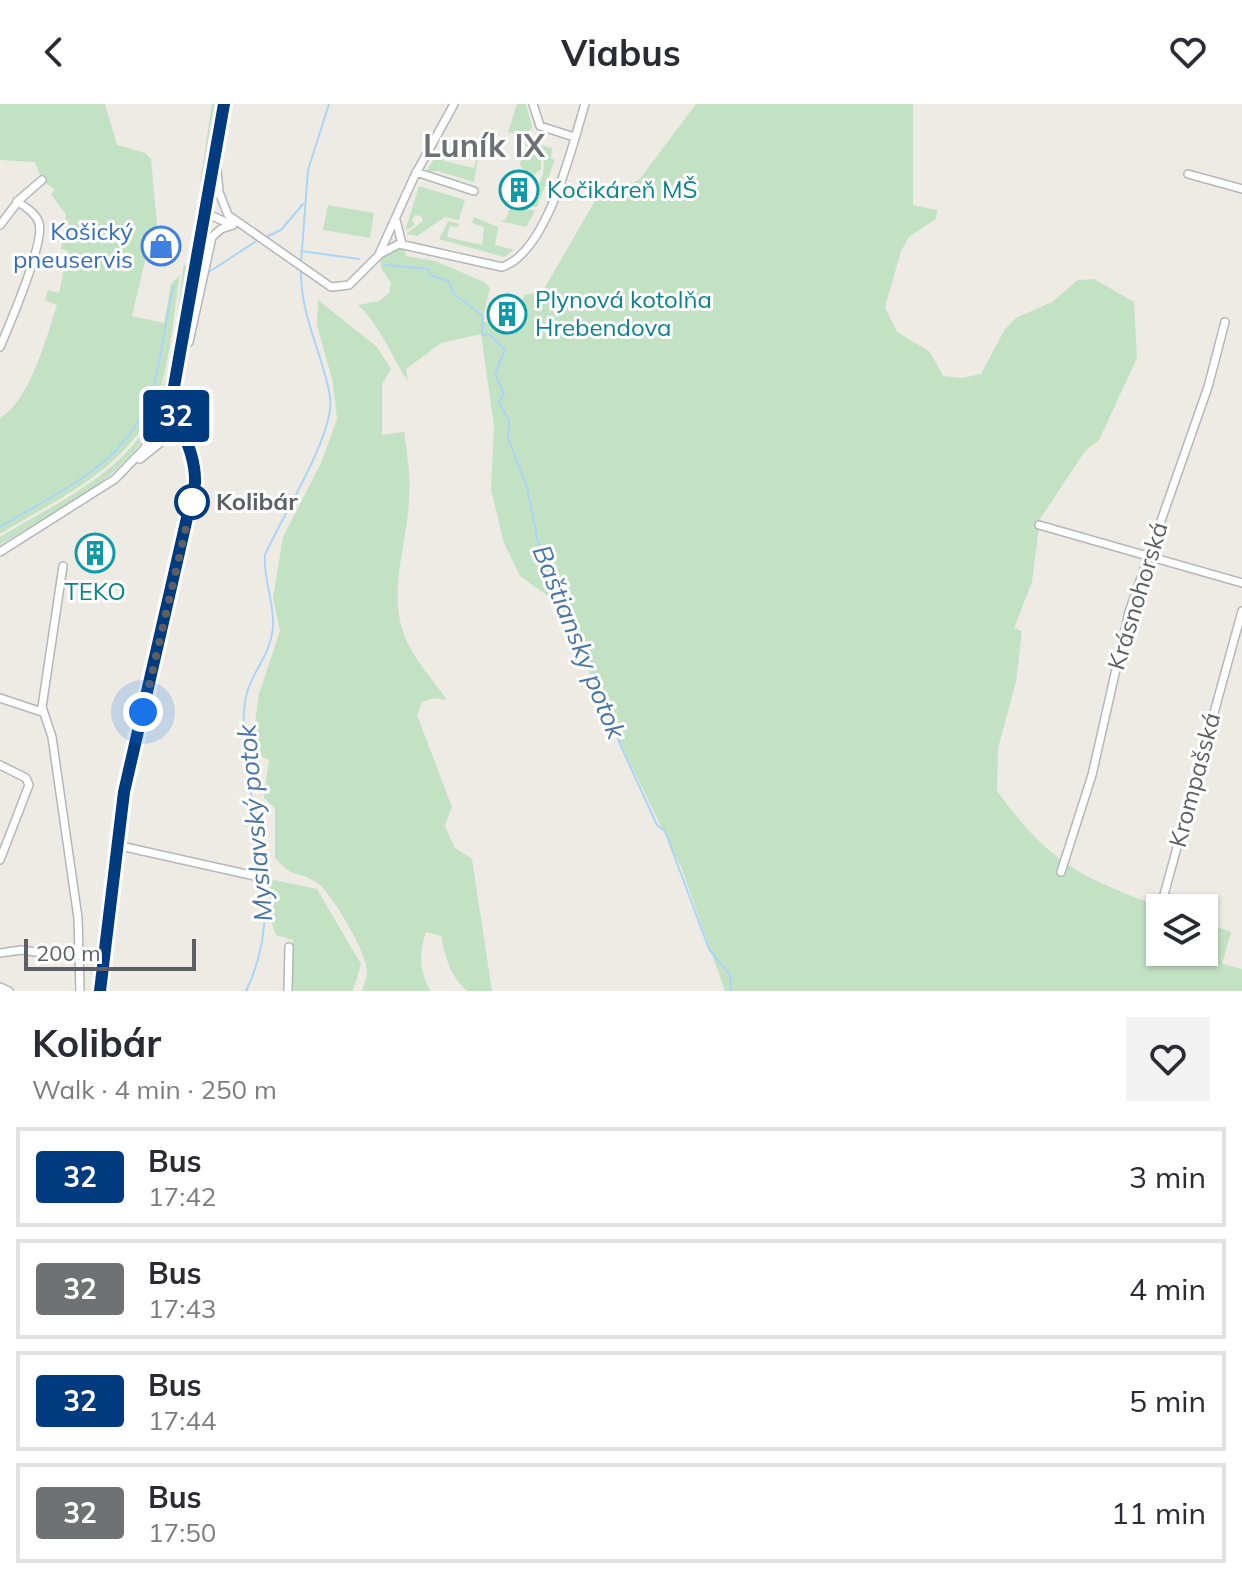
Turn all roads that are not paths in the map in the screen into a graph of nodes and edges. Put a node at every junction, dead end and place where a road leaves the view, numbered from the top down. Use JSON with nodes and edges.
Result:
{"nodes":[{"id":1,"x":224,"y":104,"type":"edge"},
{"id":2,"x":454,"y":104,"type":"edge"},
{"id":3,"x":533,"y":104,"type":"edge"},
{"id":4,"x":585,"y":104,"type":"edge"},
{"id":5,"x":574,"y":137,"type":"junction"},
{"id":6,"x":216,"y":158,"type":"junction"},
{"id":7,"x":416,"y":172,"type":"junction"},
{"id":8,"x":1188,"y":174,"type":"dead end"},
{"id":9,"x":42,"y":180,"type":"dead end"},
{"id":10,"x":1242,"y":189,"type":"edge"},
{"id":11,"x":474,"y":191,"type":"dead end"},
{"id":12,"x":17,"y":201,"type":"junction"},
{"id":13,"x":206,"y":213,"type":"junction"},
{"id":14,"x":396,"y":217,"type":"junction"},
{"id":15,"x":1,"y":219,"type":"edge"},
{"id":16,"x":236,"y":223,"type":"junction"},
{"id":17,"x":402,"y":244,"type":"junction"},
{"id":18,"x":380,"y":254,"type":"junction"},
{"id":19,"x":1225,"y":322,"type":"dead end"},
{"id":20,"x":0,"y":347,"type":"edge"},
{"id":21,"x":177,"y":382,"type":"junction"},
{"id":22,"x":172,"y":398,"type":"junction"},
{"id":23,"x":162,"y":421,"type":"junction"},
{"id":24,"x":179,"y":435,"type":"junction"},
{"id":25,"x":193,"y":456,"type":"junction"},
{"id":26,"x":131,"y":464,"type":"junction"},
{"id":27,"x":1039,"y":525,"type":"dead end"},
{"id":28,"x":0,"y":552,"type":"edge"},
{"id":29,"x":1146,"y":558,"type":"junction"},
{"id":30,"x":63,"y":566,"type":"dead end"},
{"id":31,"x":1242,"y":583,"type":"edge"},
{"id":32,"x":1242,"y":611,"type":"edge"},
{"id":33,"x":0,"y":698,"type":"edge"},
{"id":34,"x":42,"y":712,"type":"junction"},
{"id":35,"x":0,"y":765,"type":"edge"},
{"id":36,"x":116,"y":845,"type":"junction"},
{"id":37,"x":0,"y":860,"type":"edge"},
{"id":38,"x":1061,"y":872,"type":"dead end"},
{"id":39,"x":255,"y":876,"type":"dead end"},
{"id":40,"x":1164,"y":894,"type":"edge"},
{"id":41,"x":289,"y":947,"type":"dead end"},
{"id":42,"x":0,"y":953,"type":"edge"},
{"id":43,"x":80,"y":955,"type":"junction"},
{"id":44,"x":104,"y":955,"type":"junction"},
{"id":45,"x":0,"y":987,"type":"edge"},
{"id":46,"x":9,"y":991,"type":"edge"},
{"id":47,"x":80,"y":991,"type":"edge"},
{"id":48,"x":100,"y":991,"type":"edge"},
{"id":49,"x":288,"y":991,"type":"edge"}],
"edges":[{"from":1,"to":6,"type":"street"},
{"from":2,"to":7,"type":"street"},
{"from":3,"to":5,"type":"street"},
{"from":4,"to":5,"type":"street"},
{"from":5,"to":17,"type":"street"},
{"from":6,"to":13,"type":"street"},
{"from":6,"to":16,"type":"street"},
{"from":7,"to":11,"type":"street"},
{"from":7,"to":14,"type":"street"},
{"from":8,"to":10,"type":"street"},
{"from":9,"to":12,"type":"street"},
{"from":12,"to":15,"type":"street"},
{"from":12,"to":20,"type":"street"},
{"from":13,"to":16,"type":"street"},
{"from":13,"to":21,"type":"street"},
{"from":14,"to":17,"type":"street"},
{"from":14,"to":18,"type":"street"},
{"from":16,"to":18,"type":"street"},
{"from":16,"to":21,"type":"street"},
{"from":17,"to":18,"type":"street"},
{"from":19,"to":29,"type":"street","name":"Krásnohorská"},
{"from":21,"to":22,"type":"street"},
{"from":22,"to":23,"type":"street"},
{"from":22,"to":25,"type":"street"},
{"from":23,"to":24,"type":"street"},
{"from":23,"to":26,"type":"street"},
{"from":24,"to":25,"type":"street"},
{"from":24,"to":26,"type":"street"},
{"from":25,"to":36,"type":"street"},
{"from":26,"to":28,"type":"street"},
{"from":27,"to":29,"type":"street"},
{"from":29,"to":31,"type":"street"},
{"from":29,"to":38,"type":"street","name":"Krásnohorská"},
{"from":30,"to":34,"type":"street"},
{"from":32,"to":40,"type":"street","name":"Krompašská"},
{"from":33,"to":34,"type":"street"},
{"from":34,"to":43,"type":"street"},
{"from":35,"to":37,"type":"street"},
{"from":36,"to":39,"type":"street"},
{"from":36,"to":44,"type":"street"},
{"from":41,"to":49,"type":"street"},
{"from":42,"to":43,"type":"street"},
{"from":43,"to":44,"type":"street"},
{"from":43,"to":47,"type":"street"},
{"from":44,"to":48,"type":"street"},
{"from":45,"to":46,"type":"street"}]}
